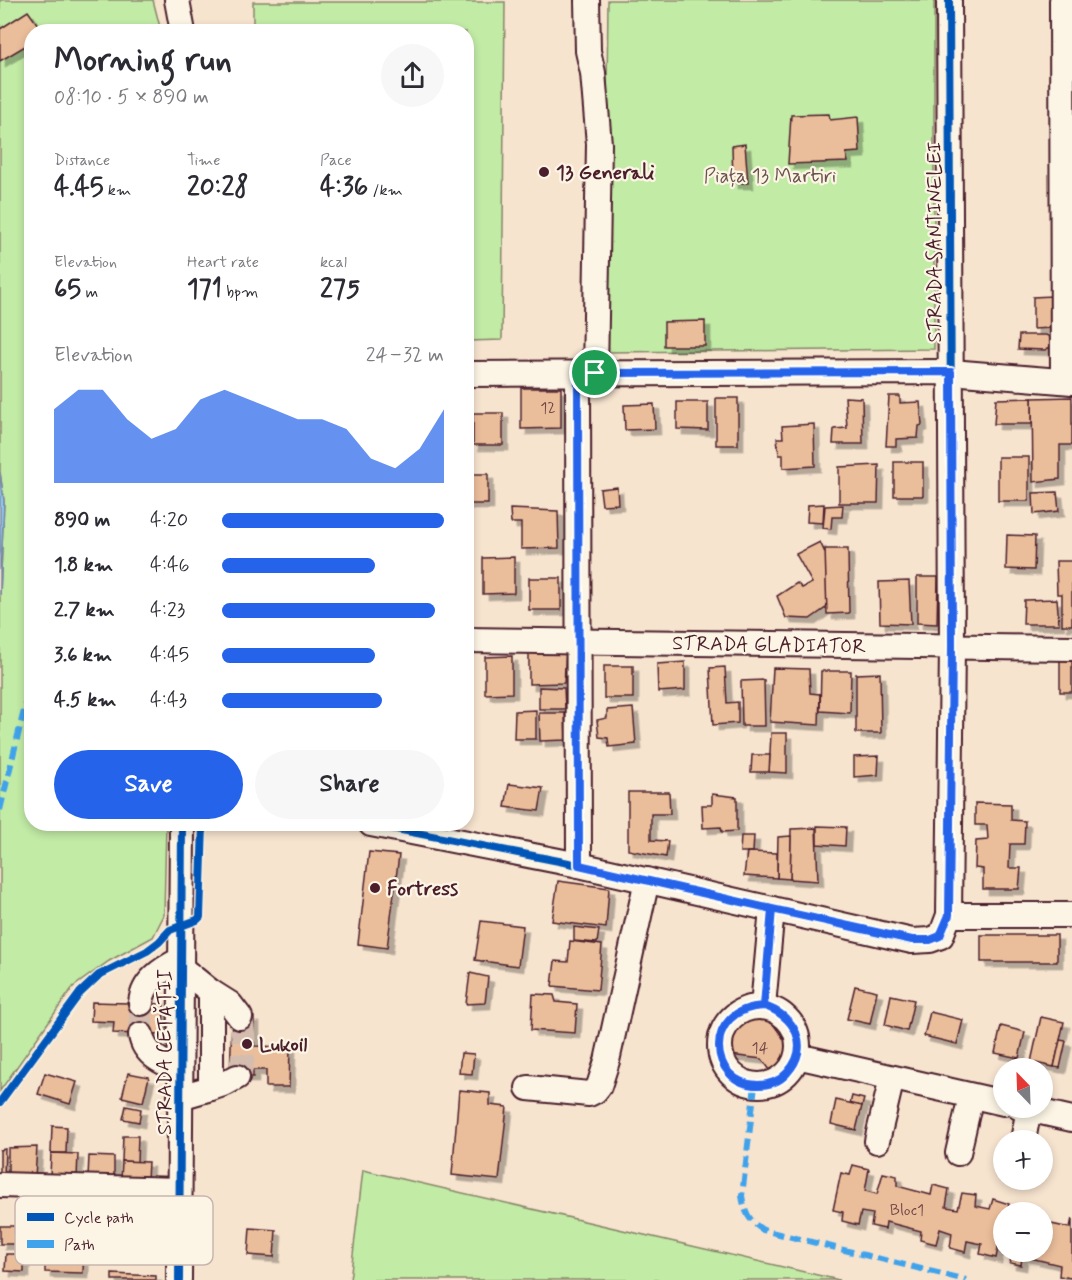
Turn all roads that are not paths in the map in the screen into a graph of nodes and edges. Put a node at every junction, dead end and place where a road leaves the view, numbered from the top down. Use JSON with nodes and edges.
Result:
{"nodes":[{"id":1,"x":177,"y":0,"type":"edge"},
{"id":2,"x":587,"y":0,"type":"edge"},
{"id":3,"x":949,"y":0,"type":"edge"},
{"id":4,"x":1062,"y":0,"type":"edge"},
{"id":5,"x":182,"y":24,"type":"edge"},
{"id":6,"x":951,"y":372,"type":"junction"},
{"id":7,"x":586,"y":373,"type":"junction"},
{"id":8,"x":474,"y":374,"type":"edge"},
{"id":9,"x":1068,"y":382,"type":"edge"},
{"id":10,"x":474,"y":640,"type":"edge"},
{"id":11,"x":578,"y":642,"type":"junction"},
{"id":12,"x":952,"y":646,"type":"junction"},
{"id":13,"x":1072,"y":648,"type":"edge"},
{"id":14,"x":182,"y":831,"type":"edge"},
{"id":15,"x":407,"y":831,"type":"edge"},
{"id":16,"x":579,"y":865,"type":"junction"},
{"id":17,"x":647,"y":880,"type":"junction"},
{"id":18,"x":772,"y":909,"type":"junction"},
{"id":19,"x":949,"y":915,"type":"junction"},
{"id":20,"x":1072,"y":915,"type":"edge"},
{"id":21,"x":181,"y":964,"type":"junction"},
{"id":22,"x":211,"y":992,"type":"junction"},
{"id":23,"x":141,"y":1003,"type":"tunnel mouth"},
{"id":24,"x":764,"y":1006,"type":"junction"},
{"id":25,"x":240,"y":1017,"type":"tunnel mouth"},
{"id":26,"x":141,"y":1035,"type":"tunnel mouth"},
{"id":27,"x":797,"y":1056,"type":"junction"},
{"id":28,"x":180,"y":1070,"type":"junction"},
{"id":29,"x":237,"y":1077,"type":"dead end"},
{"id":30,"x":892,"y":1078,"type":"junction"},
{"id":31,"x":211,"y":1088,"type":"junction"},
{"id":32,"x":528,"y":1088,"type":"dead end"},
{"id":33,"x":971,"y":1096,"type":"junction"},
{"id":34,"x":180,"y":1097,"type":"junction"},
{"id":35,"x":993,"y":1101,"type":"edge"},
{"id":36,"x":1053,"y":1115,"type":"edge"},
{"id":37,"x":1072,"y":1119,"type":"edge"},
{"id":38,"x":877,"y":1141,"type":"dead end"},
{"id":39,"x":958,"y":1153,"type":"dead end"},
{"id":40,"x":0,"y":1185,"type":"edge"},
{"id":41,"x":179,"y":1190,"type":"junction"},
{"id":42,"x":179,"y":1196,"type":"edge"},
{"id":43,"x":178,"y":1265,"type":"edge"},
{"id":44,"x":178,"y":1280,"type":"edge"}],
"edges":[{"from":1,"to":5,"type":"street"},
{"from":2,"to":7,"type":"street"},
{"from":3,"to":6,"type":"street","name":"STRADA SANTINELEI"},
{"from":4,"to":9,"type":"street"},
{"from":6,"to":7,"type":"street"},
{"from":6,"to":9,"type":"street"},
{"from":6,"to":12,"type":"street","name":"STRADA SANTINELEI"},
{"from":7,"to":8,"type":"street"},
{"from":7,"to":11,"type":"street"},
{"from":10,"to":11,"type":"street","name":"STRADA GLADIATOR"},
{"from":11,"to":12,"type":"street","name":"STRADA GLADIATOR"},
{"from":11,"to":16,"type":"street"},
{"from":12,"to":13,"type":"street","name":"STRADA GLADIATOR"},
{"from":12,"to":19,"type":"street","name":"STRADA SANTINELEI"},
{"from":14,"to":21,"type":"street","name":"STRADA CETĂȚII"},
{"from":15,"to":16,"type":"street"},
{"from":16,"to":17,"type":"street"},
{"from":17,"to":18,"type":"street"},
{"from":17,"to":32,"type":"street"},
{"from":18,"to":19,"type":"street"},
{"from":18,"to":24,"type":"street"},
{"from":19,"to":20,"type":"street"},
{"from":21,"to":22,"type":"street"},
{"from":21,"to":23,"type":"street"},
{"from":21,"to":28,"type":"street","name":"STRADA CETĂȚII"},
{"from":22,"to":25,"type":"street"},
{"from":22,"to":31,"type":"street"},
{"from":24,"to":27,"type":"street"},
{"from":24,"to":27,"type":"street"},
{"from":26,"to":28,"type":"street"},
{"from":27,"to":30,"type":"street"},
{"from":28,"to":34,"type":"street","name":"STRADA CETĂȚII"},
{"from":29,"to":31,"type":"street"},
{"from":30,"to":33,"type":"street"},
{"from":30,"to":38,"type":"street"},
{"from":31,"to":34,"type":"street"},
{"from":33,"to":35,"type":"street"},
{"from":33,"to":39,"type":"street"},
{"from":34,"to":41,"type":"street","name":"STRADA CETĂȚII"},
{"from":36,"to":37,"type":"street"},
{"from":40,"to":41,"type":"street"},
{"from":41,"to":42,"type":"street","name":"STRADA CETĂȚII"},
{"from":43,"to":44,"type":"street","name":"STRADA CETĂȚII"}]}
